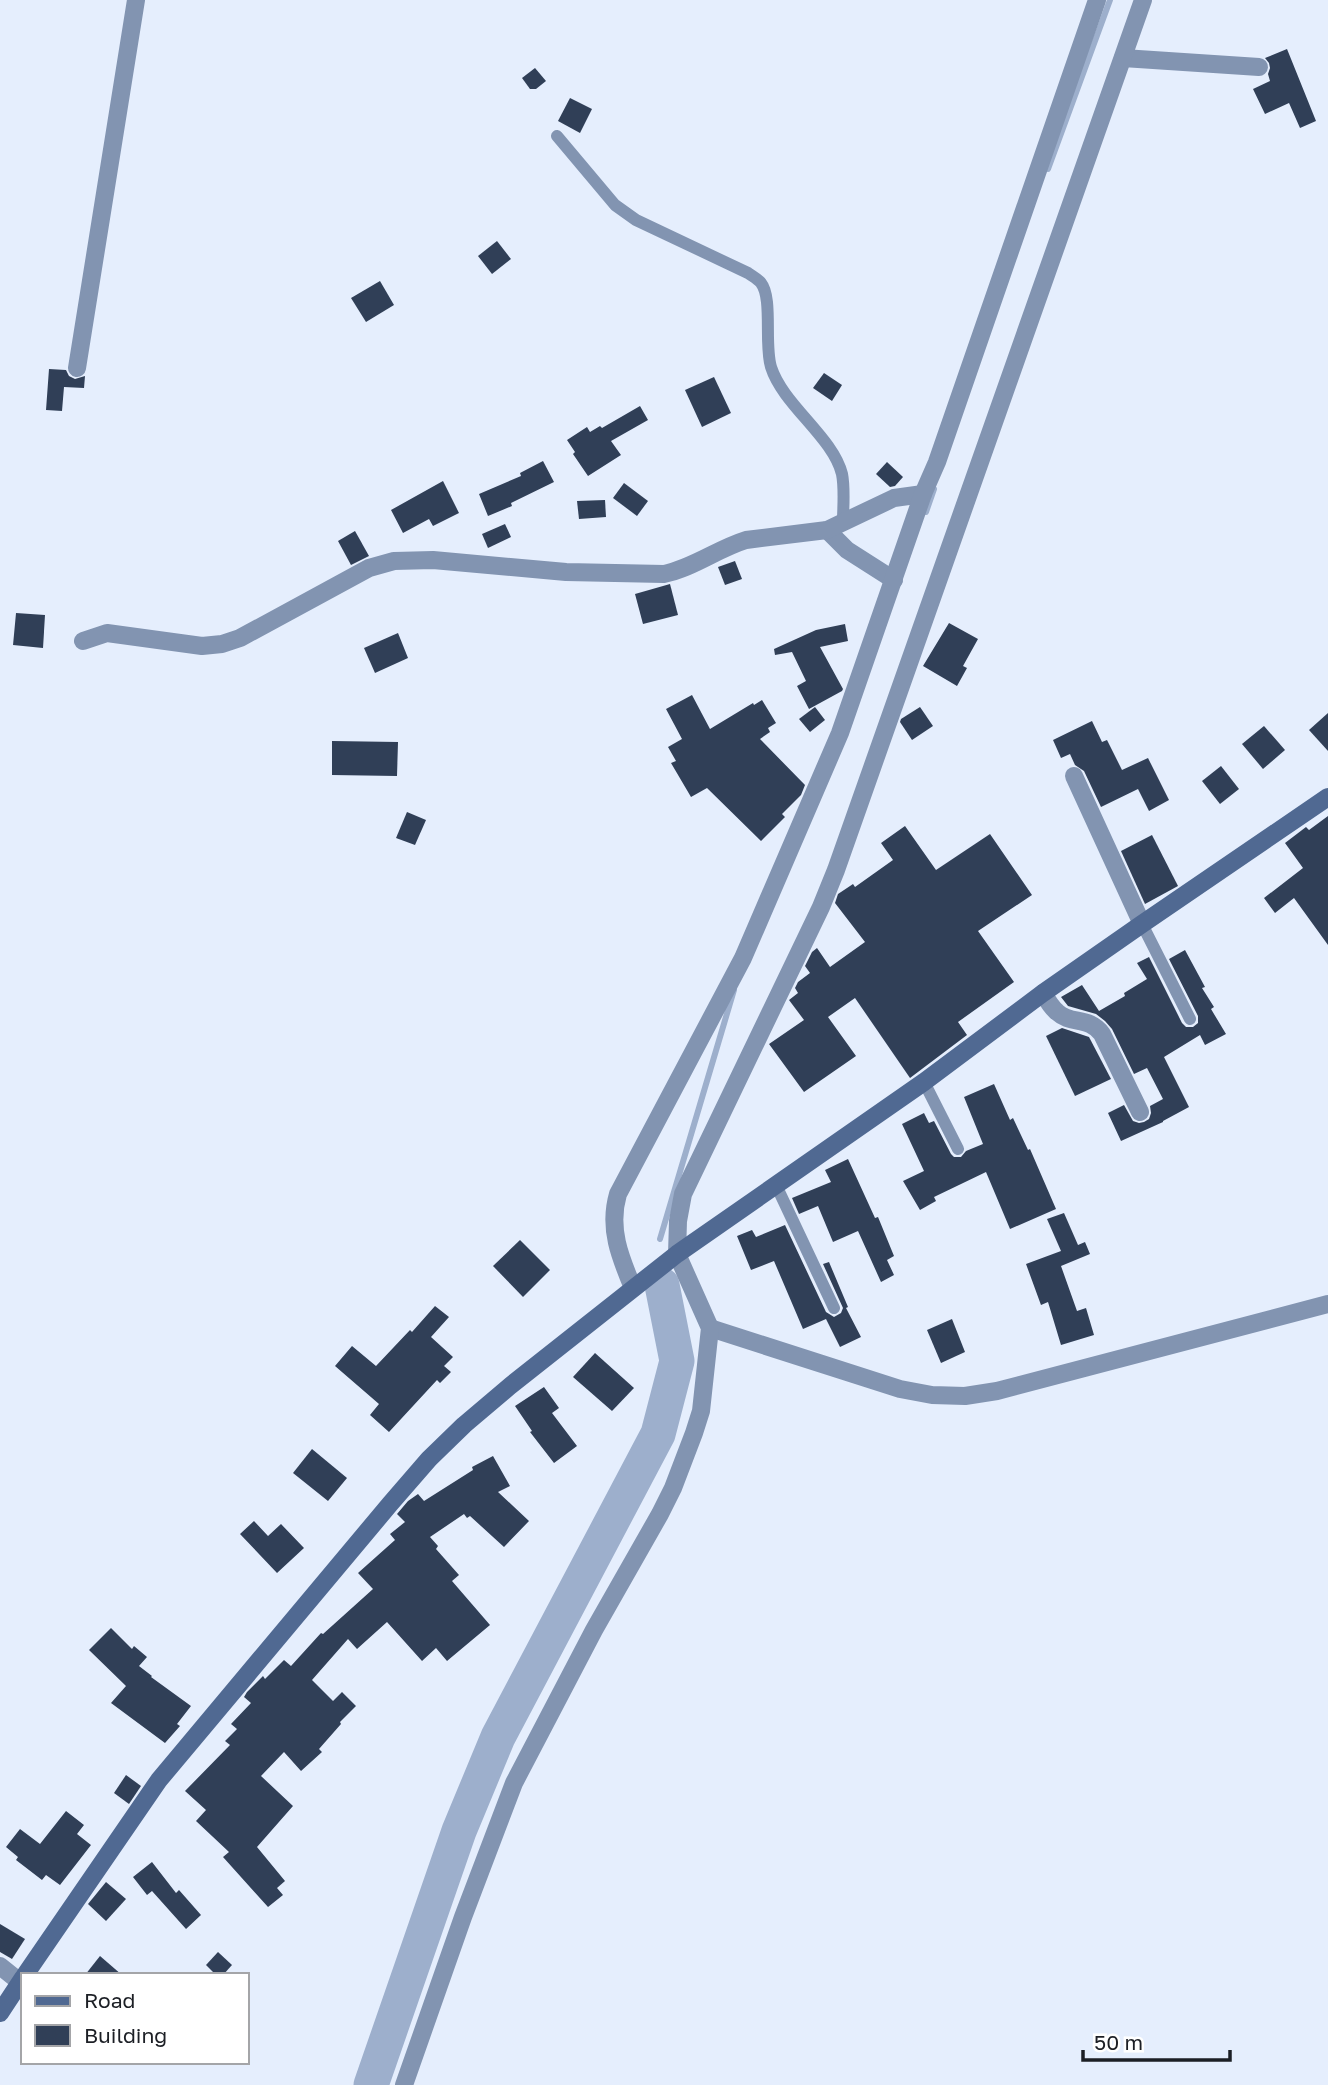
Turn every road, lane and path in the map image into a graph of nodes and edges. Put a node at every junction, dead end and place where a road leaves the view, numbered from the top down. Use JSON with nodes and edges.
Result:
{"nodes":[{"id":1,"x":136,"y":0,"type":"edge"},
{"id":2,"x":1097,"y":0,"type":"edge"},
{"id":3,"x":1143,"y":0,"type":"edge"},
{"id":4,"x":1124,"y":58,"type":"junction"},
{"id":5,"x":1259,"y":67,"type":"dead end"},
{"id":6,"x":557,"y":136,"type":"dead end"},
{"id":7,"x":77,"y":368,"type":"dead end"},
{"id":8,"x":923,"y":494,"type":"junction"},
{"id":9,"x":835,"y":526,"type":"junction"},
{"id":10,"x":894,"y":580,"type":"junction"},
{"id":11,"x":83,"y":641,"type":"dead end"},
{"id":12,"x":1074,"y":776,"type":"dead end"},
{"id":13,"x":1328,"y":797,"type":"edge"},
{"id":14,"x":1142,"y":924,"type":"junction"},
{"id":15,"x":1043,"y":993,"type":"junction"},
{"id":16,"x":1190,"y":1019,"type":"dead end"},
{"id":17,"x":924,"y":1082,"type":"junction"},
{"id":18,"x":1140,"y":1112,"type":"dead end"},
{"id":19,"x":958,"y":1149,"type":"dead end"},
{"id":20,"x":776,"y":1185,"type":"junction"},
{"id":21,"x":677,"y":1254,"type":"junction"},
{"id":22,"x":633,"y":1288,"type":"junction"},
{"id":23,"x":1328,"y":1304,"type":"edge"},
{"id":24,"x":834,"y":1308,"type":"dead end"},
{"id":25,"x":710,"y":1328,"type":"junction"},
{"id":26,"x":0,"y":1966,"type":"edge"},
{"id":27,"x":26,"y":1973,"type":"edge"},
{"id":28,"x":21,"y":1977,"type":"edge"},
{"id":29,"x":21,"y":1981,"type":"edge"},
{"id":30,"x":0,"y":2013,"type":"edge"},
{"id":31,"x":404,"y":2085,"type":"edge"}],
"edges":[{"from":1,"to":7,"type":"street"},
{"from":2,"to":8,"type":"street"},
{"from":3,"to":4,"type":"street"},
{"from":4,"to":5,"type":"street"},
{"from":4,"to":21,"type":"street"},
{"from":6,"to":9,"type":"lane"},
{"from":8,"to":9,"type":"street"},
{"from":8,"to":10,"type":"street"},
{"from":9,"to":10,"type":"street"},
{"from":9,"to":11,"type":"street"},
{"from":10,"to":22,"type":"street"},
{"from":12,"to":14,"type":"street"},
{"from":13,"to":14,"type":"street"},
{"from":14,"to":15,"type":"street"},
{"from":14,"to":16,"type":"lane"},
{"from":15,"to":17,"type":"street"},
{"from":15,"to":18,"type":"street"},
{"from":17,"to":19,"type":"lane"},
{"from":17,"to":20,"type":"street"},
{"from":20,"to":21,"type":"street"},
{"from":20,"to":24,"type":"lane"},
{"from":21,"to":22,"type":"street"},
{"from":21,"to":25,"type":"street"},
{"from":22,"to":27,"type":"street"},
{"from":23,"to":25,"type":"street"},
{"from":25,"to":31,"type":"street"},
{"from":26,"to":28,"type":"street"},
{"from":29,"to":30,"type":"street"}]}
